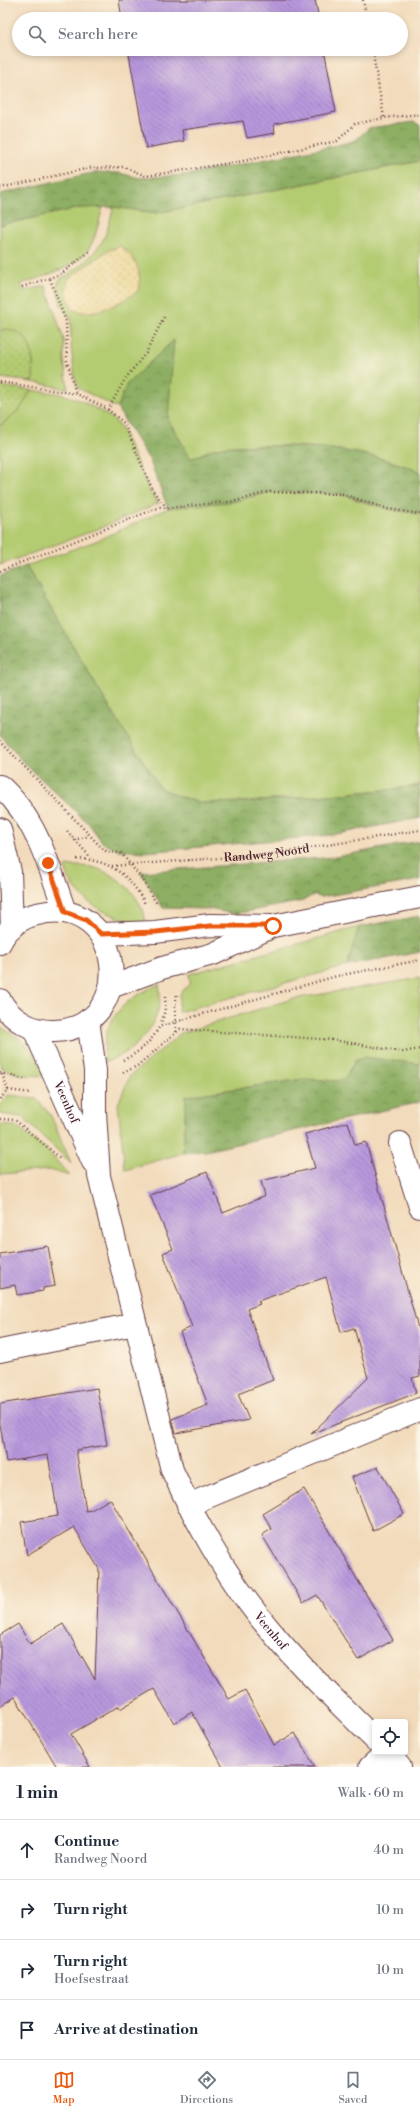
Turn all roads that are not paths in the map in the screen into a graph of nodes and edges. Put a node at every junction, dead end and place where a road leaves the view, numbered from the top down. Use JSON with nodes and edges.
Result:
{"nodes":[{"id":1,"x":0,"y":786,"type":"edge"},
{"id":2,"x":0,"y":829,"type":"edge"},
{"id":3,"x":420,"y":897,"type":"edge"},
{"id":4,"x":65,"y":912,"type":"junction"},
{"id":5,"x":273,"y":926,"type":"junction"},
{"id":6,"x":101,"y":934,"type":"junction"},
{"id":7,"x":6,"y":935,"type":"edge"},
{"id":8,"x":111,"y":986,"type":"junction"},
{"id":9,"x":1,"y":1005,"type":"edge"},
{"id":10,"x":88,"y":1020,"type":"junction"},
{"id":11,"x":34,"y":1029,"type":"junction"},
{"id":12,"x":400,"y":1143,"type":"dead end"},
{"id":13,"x":99,"y":1176,"type":"junction"},
{"id":14,"x":420,"y":1207,"type":"edge"},
{"id":15,"x":135,"y":1324,"type":"junction"},
{"id":16,"x":0,"y":1351,"type":"edge"},
{"id":17,"x":420,"y":1409,"type":"edge"},
{"id":18,"x":188,"y":1505,"type":"junction"},
{"id":19,"x":372,"y":1737,"type":"edge"},
{"id":20,"x":384,"y":1755,"type":"edge"},
{"id":21,"x":390,"y":1755,"type":"edge"},
{"id":22,"x":370,"y":1767,"type":"edge"},
{"id":23,"x":400,"y":1767,"type":"edge"}],
"edges":[{"from":1,"to":4,"type":"street"},
{"from":2,"to":7,"type":"street"},
{"from":3,"to":5,"type":"street"},
{"from":4,"to":6,"type":"street"},
{"from":4,"to":7,"type":"street"},
{"from":5,"to":6,"type":"street"},
{"from":5,"to":8,"type":"street"},
{"from":6,"to":8,"type":"street"},
{"from":8,"to":10,"type":"street"},
{"from":9,"to":11,"type":"street"},
{"from":10,"to":11,"type":"street"},
{"from":10,"to":13,"type":"street","name":"Veenhof"},
{"from":11,"to":13,"type":"street","name":"Veenhof"},
{"from":12,"to":14,"type":"street"},
{"from":13,"to":15,"type":"street","name":"Veenhof"},
{"from":15,"to":16,"type":"street"},
{"from":15,"to":18,"type":"street","name":"Veenhof"},
{"from":17,"to":18,"type":"street"},
{"from":18,"to":19,"type":"street","name":"Veenhof"},
{"from":20,"to":22,"type":"street"},
{"from":21,"to":23,"type":"street"}]}
